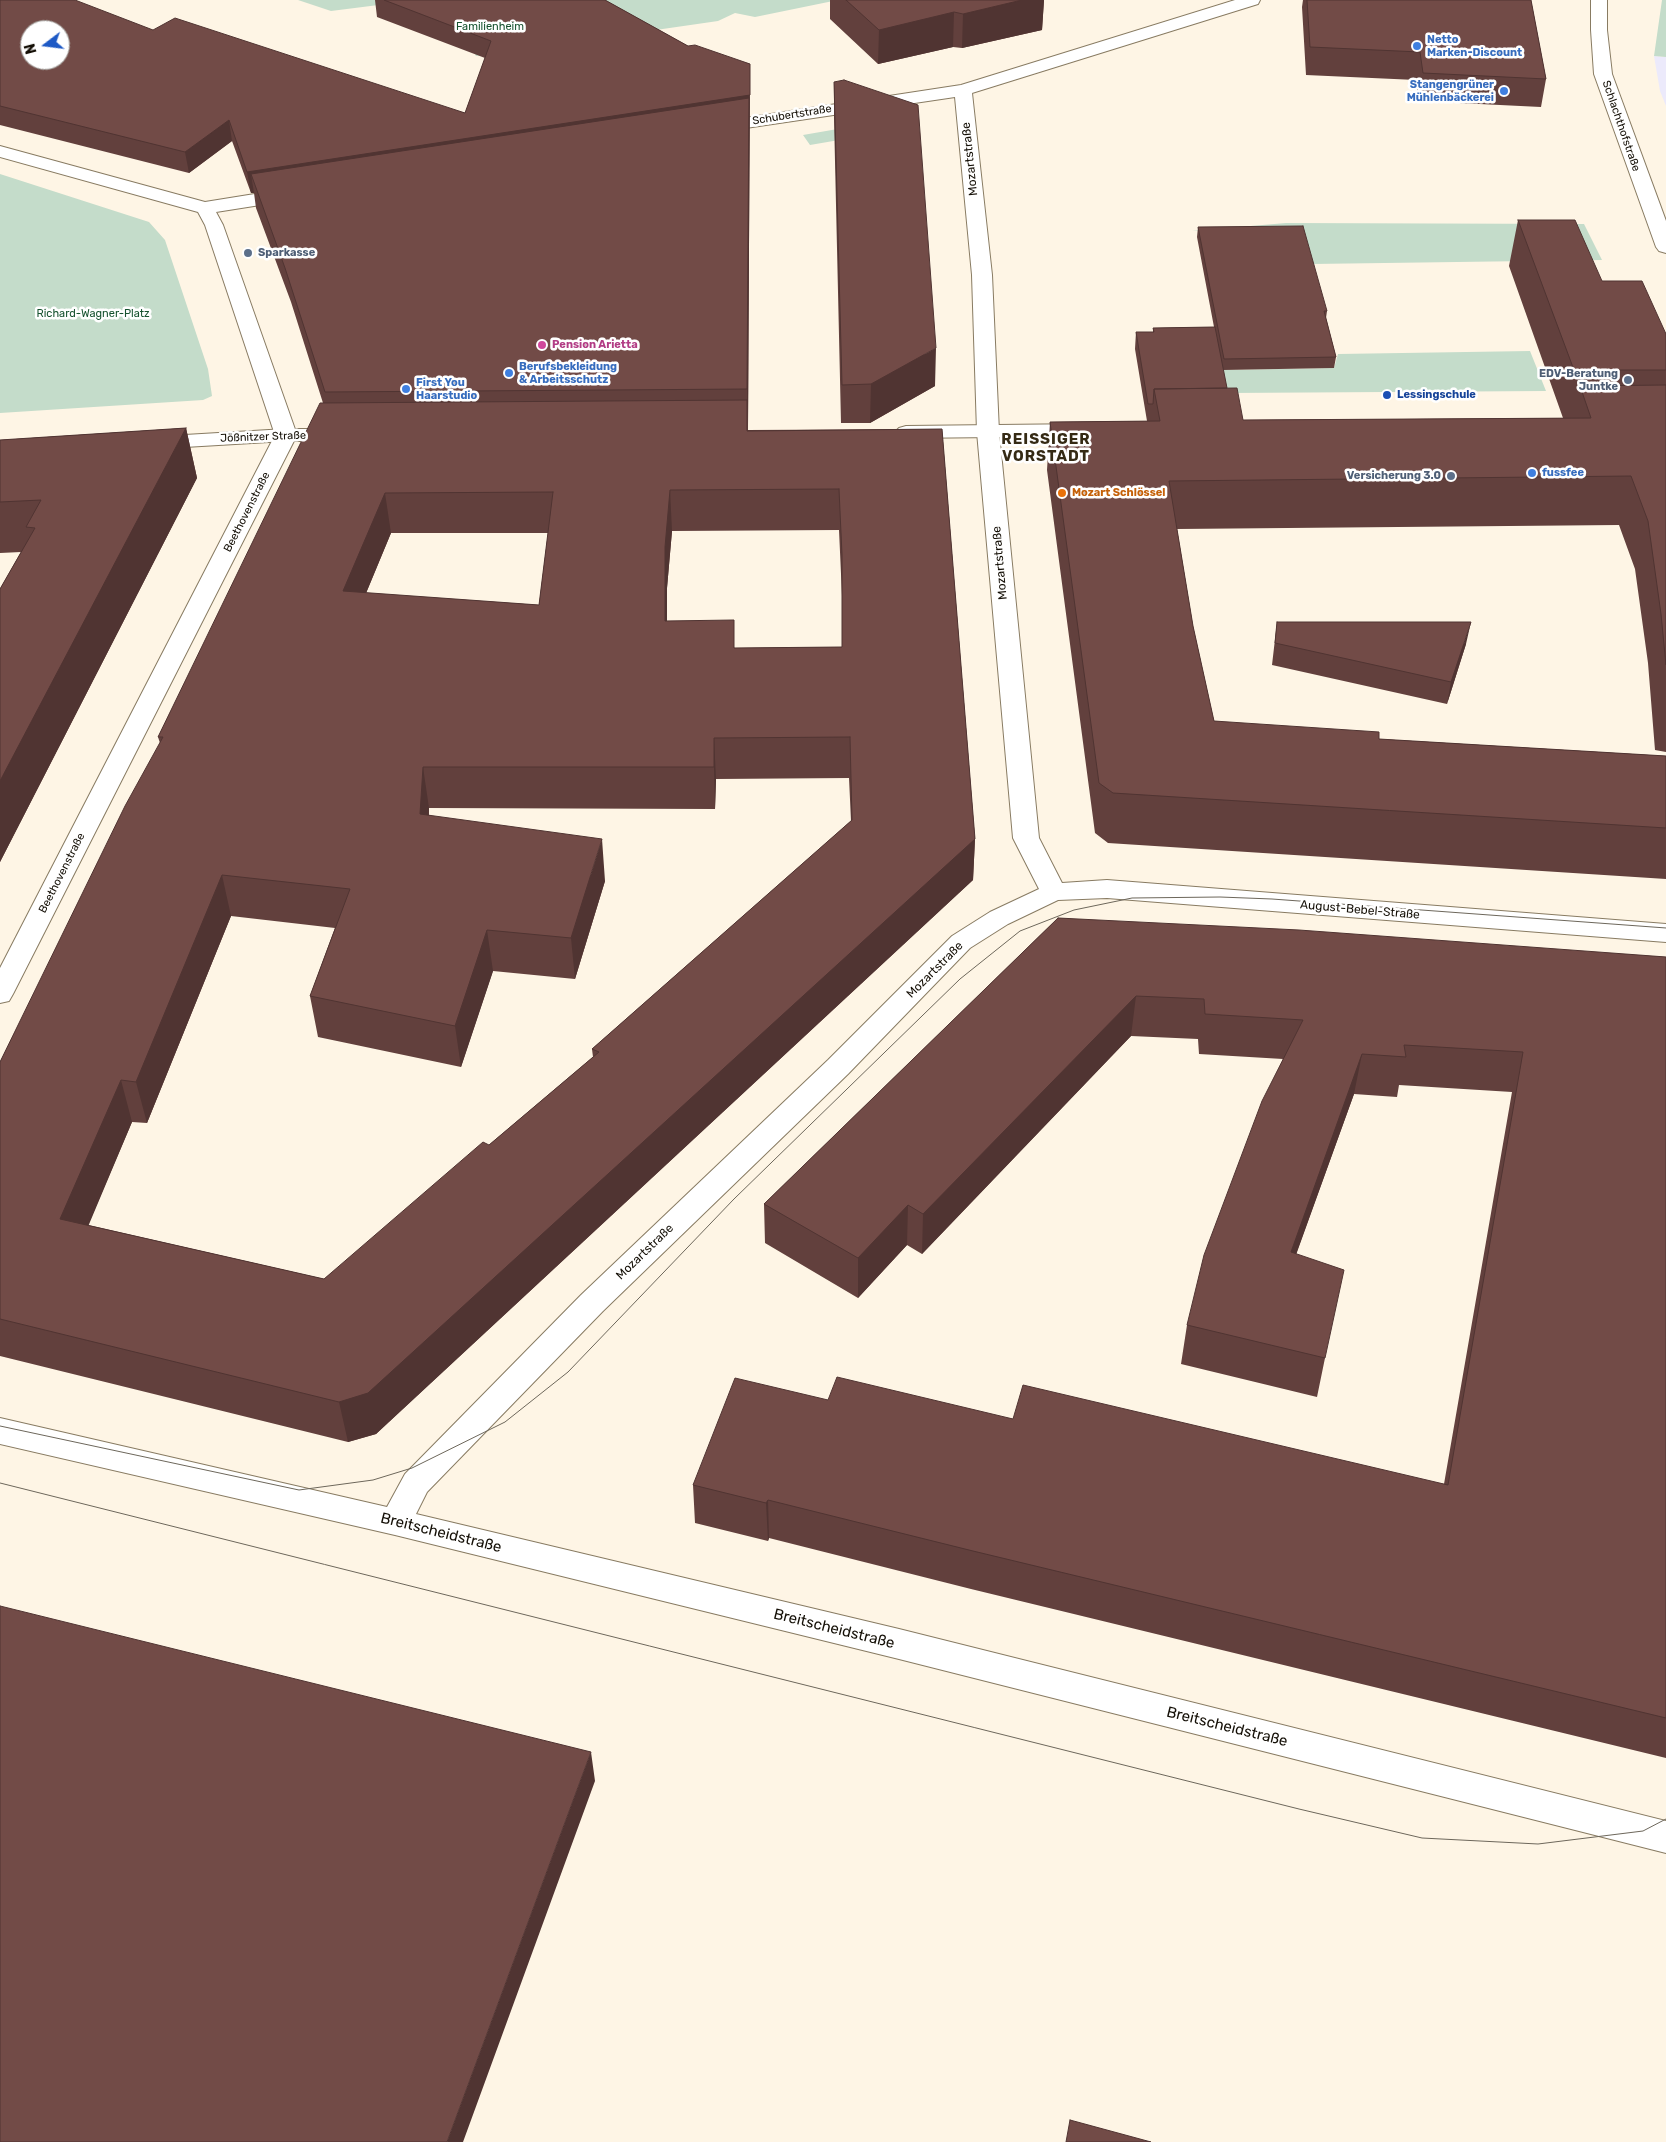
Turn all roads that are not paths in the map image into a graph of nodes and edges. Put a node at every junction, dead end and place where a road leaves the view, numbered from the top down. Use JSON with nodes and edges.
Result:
{"nodes":[{"id":1,"x":1252,"y":0,"type":"edge"},
{"id":2,"x":1599,"y":0,"type":"edge"},
{"id":3,"x":963,"y":90,"type":"junction"},
{"id":4,"x":694,"y":130,"type":"edge"},
{"id":5,"x":0,"y":151,"type":"edge"},
{"id":6,"x":313,"y":191,"type":"edge"},
{"id":7,"x":205,"y":208,"type":"junction"},
{"id":8,"x":1666,"y":247,"type":"edge"},
{"id":9,"x":1105,"y":430,"type":"edge"},
{"id":10,"x":889,"y":432,"type":"edge"},
{"id":11,"x":988,"y":432,"type":"junction"},
{"id":12,"x":365,"y":435,"type":"edge"},
{"id":13,"x":286,"y":436,"type":"junction"},
{"id":14,"x":128,"y":444,"type":"edge"},
{"id":15,"x":1054,"y":892,"type":"junction"},
{"id":16,"x":1666,"y":933,"type":"edge"},
{"id":17,"x":0,"y":994,"type":"edge"},
{"id":18,"x":0,"y":1431,"type":"edge"},
{"id":19,"x":395,"y":1522,"type":"junction"},
{"id":20,"x":1666,"y":1837,"type":"edge"}],
"edges":[{"from":1,"to":3,"type":"street","name":"Schubertstraße"},
{"from":2,"to":8,"type":"street","name":"Schlachthofstraße"},
{"from":3,"to":4,"type":"street","name":"Schubertstraße"},
{"from":3,"to":11,"type":"street","name":"Mozartstraße"},
{"from":5,"to":7,"type":"street"},
{"from":6,"to":7,"type":"street"},
{"from":7,"to":13,"type":"street"},
{"from":9,"to":11,"type":"street"},
{"from":10,"to":11,"type":"street"},
{"from":11,"to":15,"type":"street","name":"Mozartstraße"},
{"from":12,"to":13,"type":"street","name":"Jößnitzer Straße"},
{"from":13,"to":14,"type":"street","name":"Jößnitzer Straße"},
{"from":13,"to":17,"type":"street","name":"Beethovenstraße"},
{"from":15,"to":16,"type":"street","name":"August-Bebel-Straße"},
{"from":15,"to":19,"type":"street","name":"Mozartstraße"},
{"from":18,"to":19,"type":"street","name":"Breitscheidstraße"},
{"from":19,"to":20,"type":"street","name":"Breitscheidstraße"}]}
